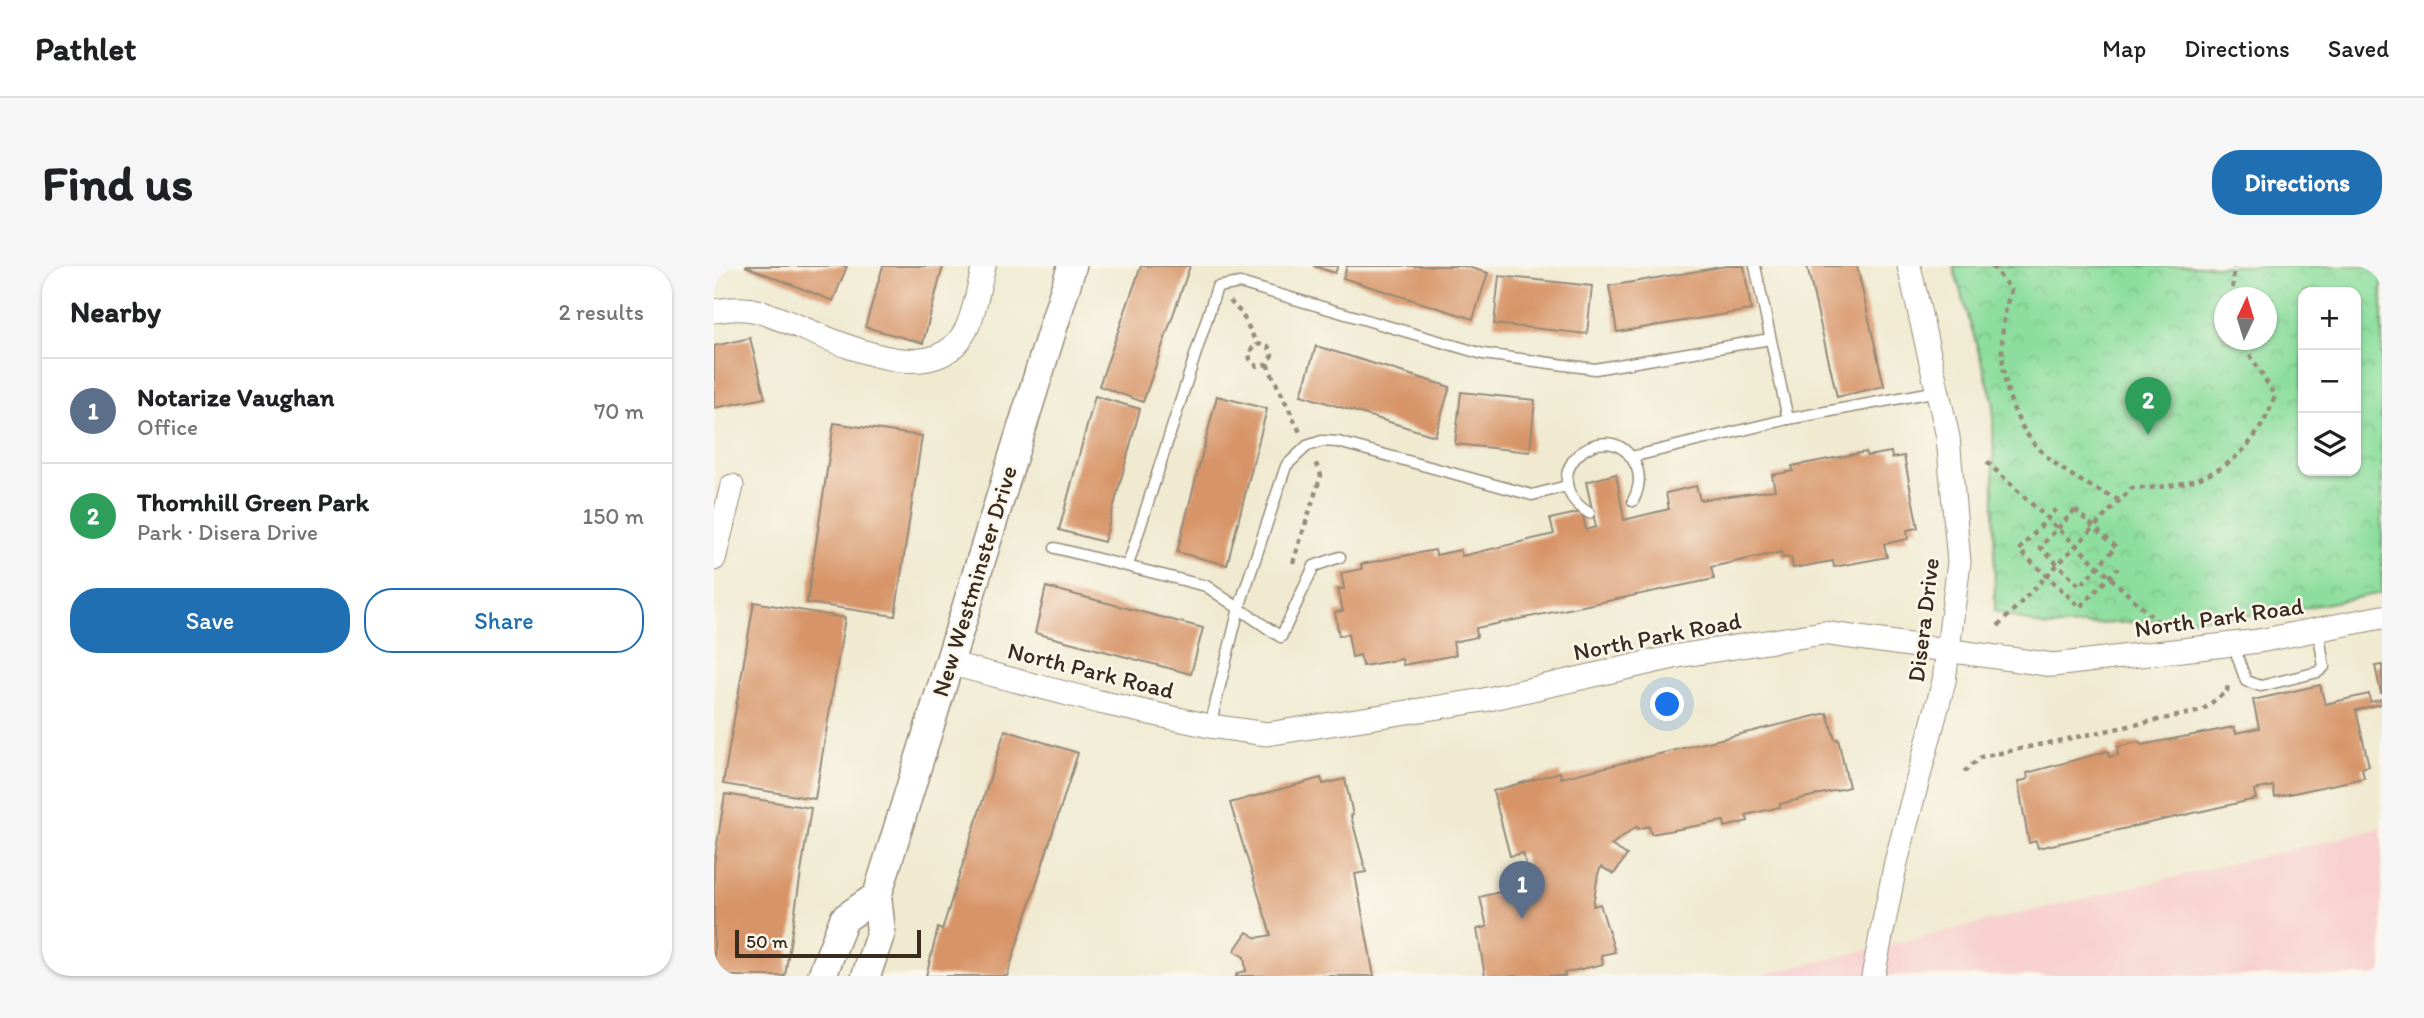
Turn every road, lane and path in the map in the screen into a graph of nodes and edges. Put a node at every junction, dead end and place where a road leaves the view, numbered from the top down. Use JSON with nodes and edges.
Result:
{"nodes":[{"id":1,"x":984,"y":266,"type":"edge"},
{"id":2,"x":1072,"y":266,"type":"edge"},
{"id":3,"x":1755,"y":266,"type":"edge"},
{"id":4,"x":1909,"y":266,"type":"edge"},
{"id":5,"x":1992,"y":266,"type":"edge"},
{"id":6,"x":2234,"y":266,"type":"edge"},
{"id":7,"x":1217,"y":287,"type":"junction"},
{"id":8,"x":2233,"y":287,"type":"edge"},
{"id":9,"x":714,"y":311,"type":"edge"},
{"id":10,"x":1770,"y":339,"type":"junction"},
{"id":11,"x":1257,"y":344,"type":"junction"},
{"id":12,"x":2247,"y":350,"type":"edge"},
{"id":13,"x":1938,"y":391,"type":"junction"},
{"id":14,"x":1788,"y":419,"type":"junction"},
{"id":15,"x":1631,"y":457,"type":"junction"},
{"id":16,"x":1987,"y":462,"type":"dead end"},
{"id":17,"x":732,"y":486,"type":"dead end"},
{"id":18,"x":1567,"y":486,"type":"junction"},
{"id":19,"x":1633,"y":501,"type":"dead end"},
{"id":20,"x":2121,"y":501,"type":"junction"},
{"id":21,"x":2056,"y":509,"type":"dead end"},
{"id":22,"x":1589,"y":513,"type":"dead end"},
{"id":23,"x":2047,"y":519,"type":"junction"},
{"id":24,"x":2095,"y":528,"type":"junction"},
{"id":25,"x":2057,"y":529,"type":"junction"},
{"id":26,"x":2076,"y":547,"type":"junction"},
{"id":27,"x":1055,"y":548,"type":"dead end"},
{"id":28,"x":1340,"y":557,"type":"dead end"},
{"id":29,"x":714,"y":559,"type":"edge"},
{"id":30,"x":1128,"y":565,"type":"junction"},
{"id":31,"x":2059,"y":566,"type":"junction"},
{"id":32,"x":2098,"y":567,"type":"junction"},
{"id":33,"x":2118,"y":568,"type":"dead end"},
{"id":34,"x":2048,"y":576,"type":"junction"},
{"id":35,"x":2108,"y":577,"type":"junction"},
{"id":36,"x":1239,"y":608,"type":"junction"},
{"id":37,"x":2382,"y":617,"type":"edge"},
{"id":38,"x":1998,"y":626,"type":"dead end"},
{"id":39,"x":2318,"y":629,"type":"junction"},
{"id":40,"x":2166,"y":630,"type":"dead end"},
{"id":41,"x":2233,"y":644,"type":"junction"},
{"id":42,"x":1948,"y":652,"type":"junction"},
{"id":43,"x":948,"y":663,"type":"junction"},
{"id":44,"x":2231,"y":673,"type":"dead end"},
{"id":45,"x":1210,"y":726,"type":"junction"},
{"id":46,"x":1964,"y":772,"type":"dead end"},
{"id":47,"x":877,"y":896,"type":"junction"},
{"id":48,"x":822,"y":976,"type":"edge"},
{"id":49,"x":866,"y":976,"type":"edge"},
{"id":50,"x":1873,"y":976,"type":"edge"}],
"edges":[{"from":1,"to":9,"type":"street"},
{"from":2,"to":43,"type":"street","name":"New Westminster Drive"},
{"from":3,"to":10,"type":"lane"},
{"from":4,"to":13,"type":"street","name":"Disera Drive"},
{"from":5,"to":20,"type":"path"},
{"from":6,"to":8,"type":"path"},
{"from":7,"to":10,"type":"lane"},
{"from":7,"to":11,"type":"path"},
{"from":7,"to":30,"type":"lane"},
{"from":10,"to":14,"type":"lane"},
{"from":11,"to":11,"type":"path"},
{"from":12,"to":20,"type":"path"},
{"from":13,"to":14,"type":"lane"},
{"from":13,"to":42,"type":"street","name":"Disera Drive"},
{"from":14,"to":15,"type":"lane"},
{"from":15,"to":18,"type":"lane"},
{"from":15,"to":19,"type":"lane"},
{"from":16,"to":23,"type":"path"},
{"from":17,"to":29,"type":"street"},
{"from":18,"to":22,"type":"lane"},
{"from":18,"to":36,"type":"lane"},
{"from":20,"to":24,"type":"path"},
{"from":21,"to":23,"type":"path"},
{"from":23,"to":25,"type":"path"},
{"from":23,"to":34,"type":"path"},
{"from":24,"to":25,"type":"path"},
{"from":24,"to":26,"type":"path"},
{"from":24,"to":32,"type":"path"},
{"from":25,"to":26,"type":"path"},
{"from":25,"to":31,"type":"path"},
{"from":26,"to":31,"type":"path"},
{"from":26,"to":32,"type":"path"},
{"from":27,"to":30,"type":"lane"},
{"from":28,"to":36,"type":"lane"},
{"from":30,"to":36,"type":"lane"},
{"from":31,"to":32,"type":"path"},
{"from":31,"to":34,"type":"path"},
{"from":32,"to":35,"type":"path"},
{"from":33,"to":35,"type":"path"},
{"from":34,"to":35,"type":"path"},
{"from":34,"to":38,"type":"path"},
{"from":35,"to":40,"type":"path"},
{"from":36,"to":45,"type":"lane"},
{"from":37,"to":39,"type":"street","name":"North Park Road"},
{"from":39,"to":41,"type":"street","name":"North Park Road"},
{"from":39,"to":41,"type":"lane"},
{"from":41,"to":42,"type":"street","name":"North Park Road"},
{"from":42,"to":45,"type":"street","name":"North Park Road"},
{"from":42,"to":50,"type":"street","name":"Disera Drive"},
{"from":43,"to":45,"type":"street","name":"North Park Road"},
{"from":43,"to":47,"type":"street","name":"New Westminster Drive"},
{"from":44,"to":46,"type":"path"},
{"from":47,"to":48,"type":"street"},
{"from":47,"to":49,"type":"street","name":"New Westminster Drive"}]}
